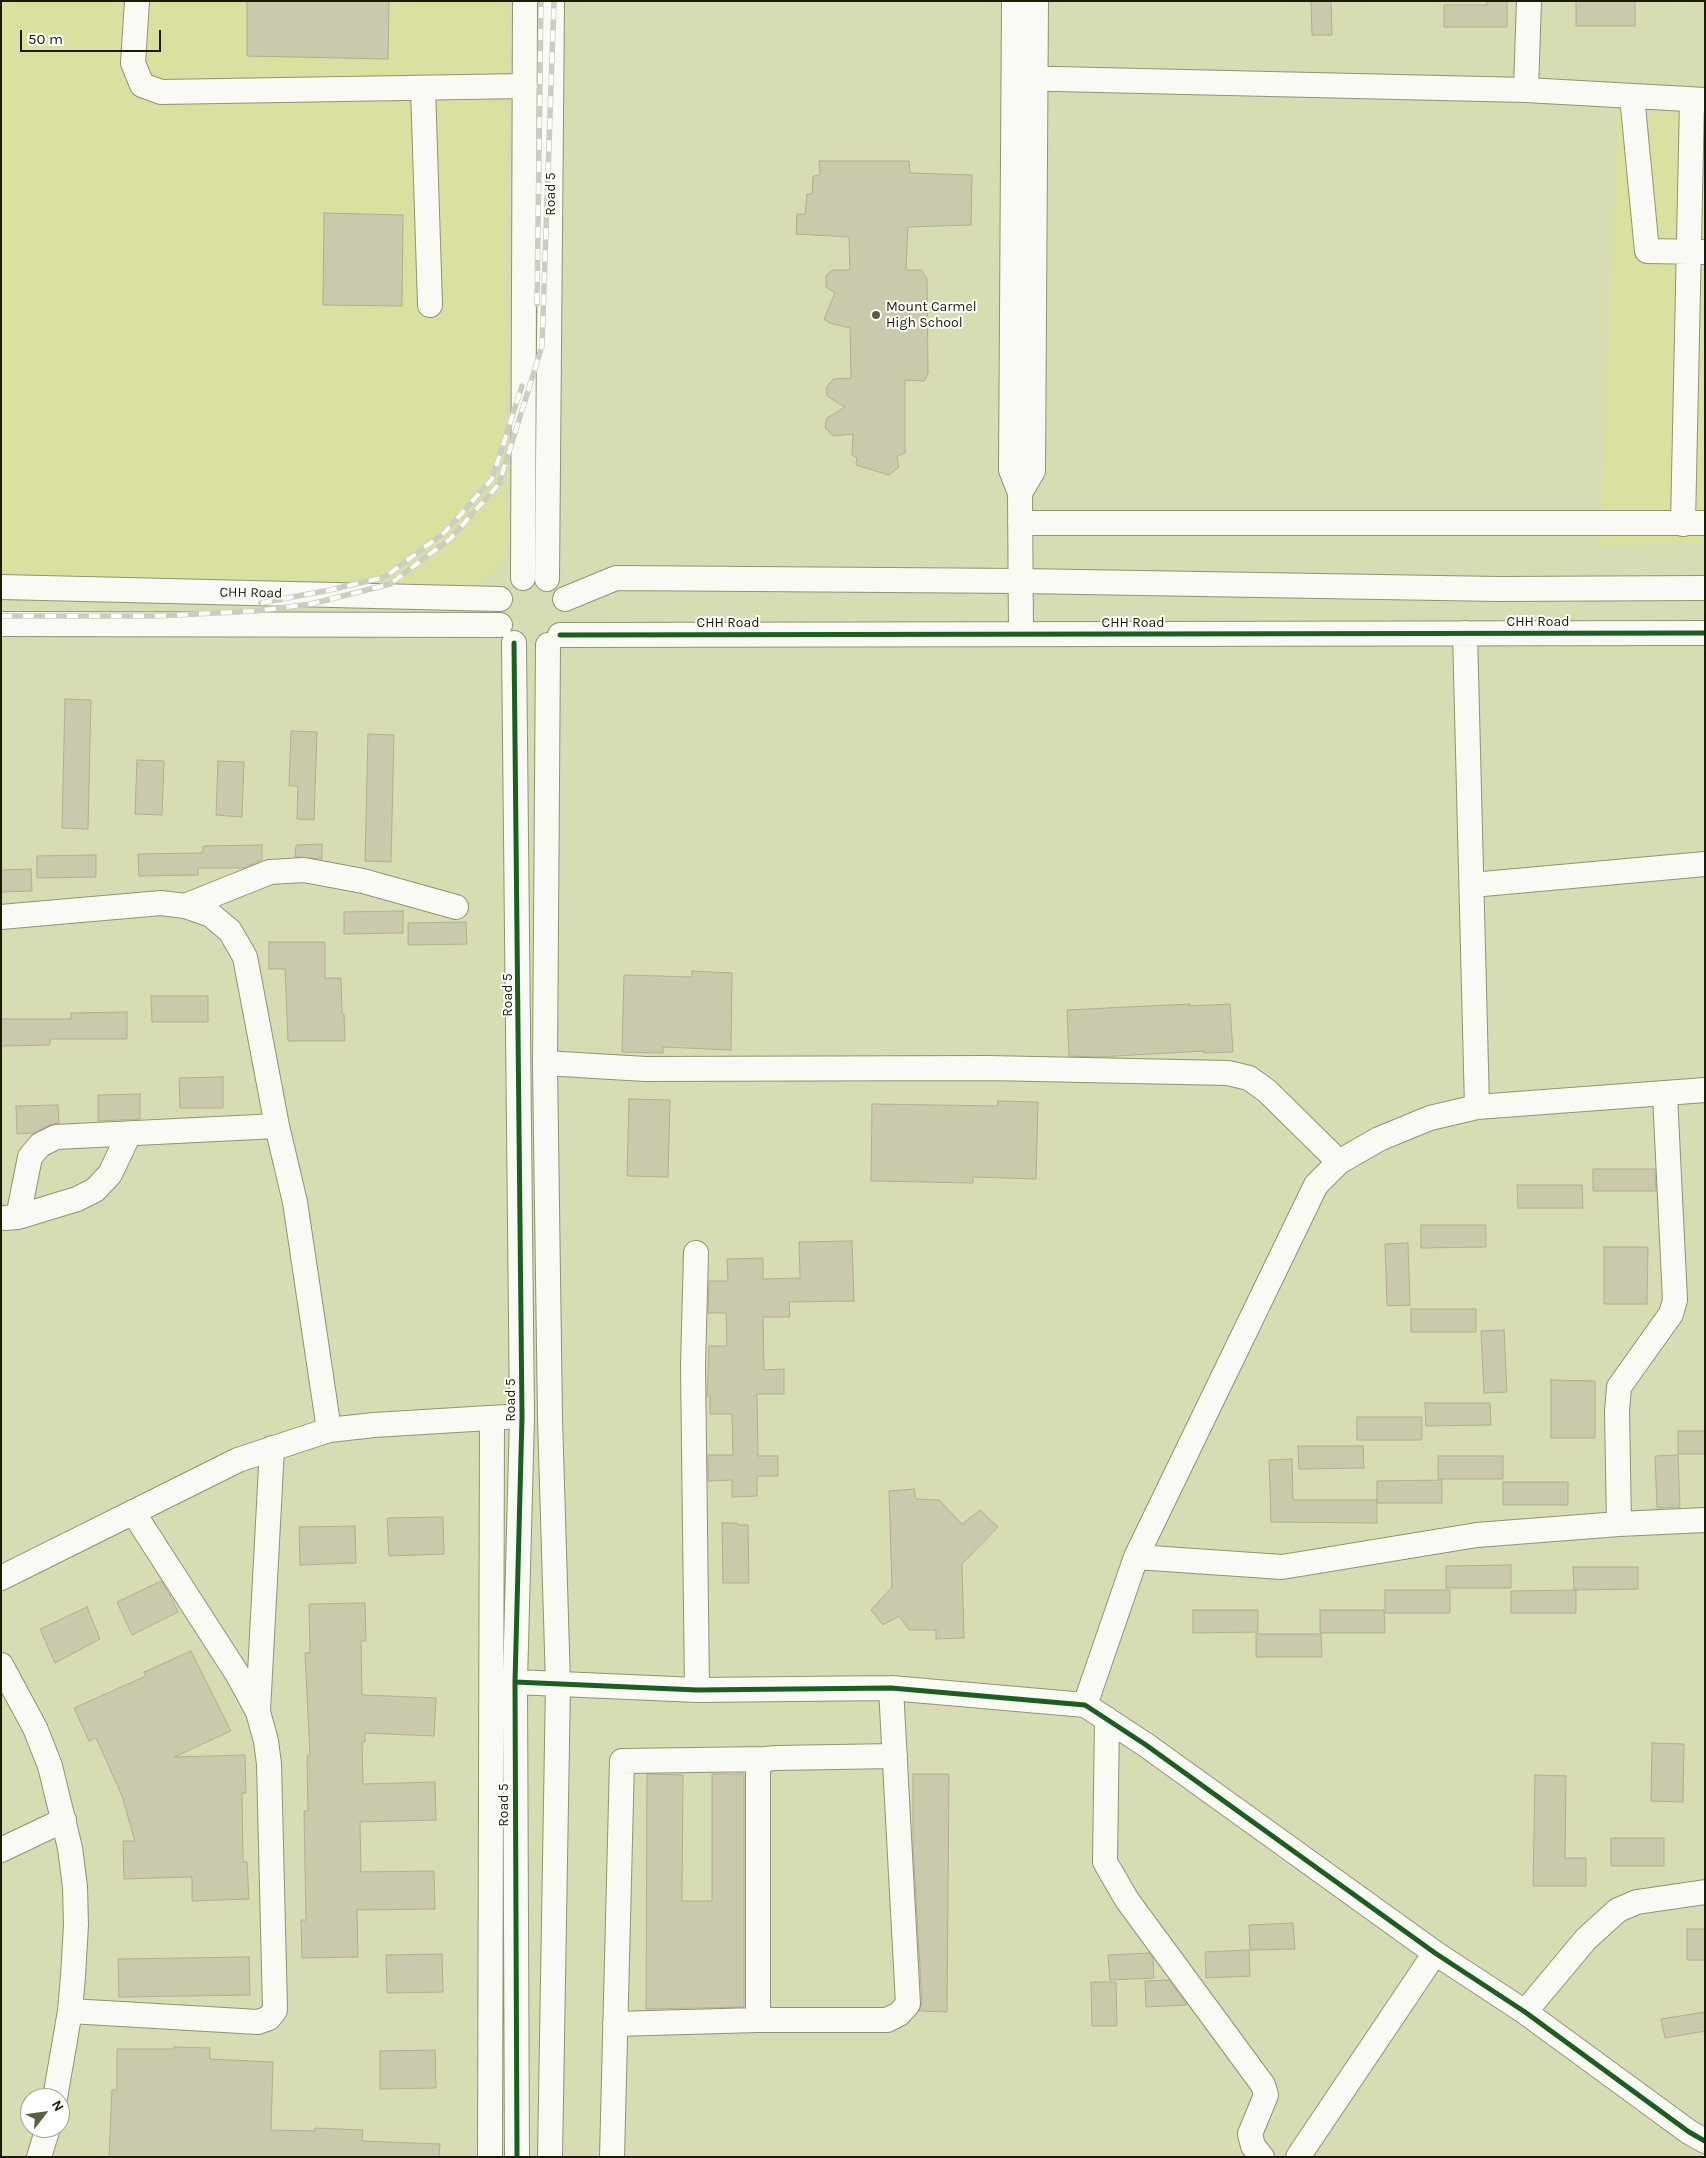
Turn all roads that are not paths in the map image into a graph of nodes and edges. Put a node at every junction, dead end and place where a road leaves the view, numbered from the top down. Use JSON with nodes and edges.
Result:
{"nodes":[{"id":1,"x":137,"y":1,"type":"edge"},
{"id":2,"x":525,"y":1,"type":"edge"},
{"id":3,"x":552,"y":1,"type":"edge"},
{"id":4,"x":1014,"y":1,"type":"edge"},
{"id":5,"x":1036,"y":1,"type":"edge"},
{"id":6,"x":1529,"y":1,"type":"edge"},
{"id":7,"x":1024,"y":78,"type":"junction"},
{"id":8,"x":525,"y":86,"type":"junction"},
{"id":9,"x":423,"y":88,"type":"junction"},
{"id":10,"x":1526,"y":90,"type":"junction"},
{"id":11,"x":1632,"y":96,"type":"junction"},
{"id":12,"x":1698,"y":100,"type":"edge"},
{"id":13,"x":1697,"y":252,"type":"edge"},
{"id":14,"x":430,"y":305,"type":"dead end"},
{"id":15,"x":1020,"y":523,"type":"junction"},
{"id":16,"x":1694,"y":524,"type":"edge"},
{"id":17,"x":523,"y":578,"type":"junction"},
{"id":18,"x":548,"y":580,"type":"junction"},
{"id":19,"x":1021,"y":581,"type":"junction"},
{"id":20,"x":1,"y":587,"type":"edge"},
{"id":21,"x":1705,"y":588,"type":"edge"},
{"id":22,"x":565,"y":599,"type":"junction"},
{"id":23,"x":500,"y":600,"type":"junction"},
{"id":24,"x":1,"y":624,"type":"edge"},
{"id":25,"x":500,"y":625,"type":"junction"},
{"id":26,"x":1465,"y":633,"type":"junction"},
{"id":27,"x":1705,"y":633,"type":"edge"},
{"id":28,"x":1021,"y":634,"type":"junction"},
{"id":29,"x":554,"y":640,"type":"junction"},
{"id":30,"x":514,"y":643,"type":"junction"},
{"id":31,"x":1705,"y":864,"type":"edge"},
{"id":32,"x":1472,"y":885,"type":"junction"},
{"id":33,"x":185,"y":906,"type":"junction"},
{"id":34,"x":456,"y":907,"type":"dead end"},
{"id":35,"x":1,"y":917,"type":"edge"},
{"id":36,"x":545,"y":1063,"type":"junction"},
{"id":37,"x":1705,"y":1090,"type":"edge"},
{"id":38,"x":1665,"y":1095,"type":"junction"},
{"id":39,"x":1477,"y":1107,"type":"junction"},
{"id":40,"x":277,"y":1126,"type":"junction"},
{"id":41,"x":129,"y":1134,"type":"junction"},
{"id":42,"x":1339,"y":1162,"type":"junction"},
{"id":43,"x":10,"y":1217,"type":"edge"},
{"id":44,"x":696,"y":1253,"type":"dead end"},
{"id":45,"x":522,"y":1417,"type":"junction"},
{"id":46,"x":492,"y":1418,"type":"junction"},
{"id":47,"x":550,"y":1418,"type":"junction"},
{"id":48,"x":329,"y":1430,"type":"junction"},
{"id":49,"x":272,"y":1448,"type":"junction"},
{"id":50,"x":133,"y":1512,"type":"junction"},
{"id":51,"x":1705,"y":1520,"type":"edge"},
{"id":52,"x":1619,"y":1524,"type":"junction"},
{"id":53,"x":1136,"y":1557,"type":"junction"},
{"id":54,"x":1,"y":1578,"type":"edge"},
{"id":55,"x":1,"y":1665,"type":"edge"},
{"id":56,"x":515,"y":1682,"type":"junction"},
{"id":57,"x":558,"y":1684,"type":"junction"},
{"id":58,"x":891,"y":1688,"type":"junction"},
{"id":59,"x":697,"y":1690,"type":"junction"},
{"id":60,"x":1085,"y":1705,"type":"junction"},
{"id":61,"x":258,"y":1712,"type":"junction"},
{"id":62,"x":1107,"y":1720,"type":"junction"},
{"id":63,"x":895,"y":1756,"type":"junction"},
{"id":64,"x":765,"y":1760,"type":"junction"},
{"id":65,"x":64,"y":1820,"type":"junction"},
{"id":66,"x":1,"y":1850,"type":"edge"},
{"id":67,"x":1705,"y":1892,"type":"edge"},
{"id":68,"x":1435,"y":1954,"type":"junction"},
{"id":69,"x":70,"y":2011,"type":"junction"},
{"id":70,"x":1525,"y":2012,"type":"junction"},
{"id":71,"x":758,"y":2020,"type":"junction"},
{"id":72,"x":616,"y":2024,"type":"junction"},
{"id":73,"x":57,"y":2088,"type":"edge"},
{"id":74,"x":45,"y":2138,"type":"edge"},
{"id":75,"x":1705,"y":2142,"type":"edge"},
{"id":76,"x":39,"y":2157,"type":"edge"},
{"id":77,"x":490,"y":2157,"type":"edge"},
{"id":78,"x":517,"y":2157,"type":"edge"},
{"id":79,"x":550,"y":2157,"type":"edge"},
{"id":80,"x":612,"y":2157,"type":"edge"},
{"id":81,"x":1262,"y":2157,"type":"edge"},
{"id":82,"x":1298,"y":2157,"type":"edge"}],
"edges":[{"from":1,"to":9,"type":"street"},
{"from":2,"to":8,"type":"street","name":"Road 5"},
{"from":3,"to":18,"type":"street","name":"Road 5"},
{"from":4,"to":7,"type":"street"},
{"from":5,"to":7,"type":"street"},
{"from":6,"to":10,"type":"street"},
{"from":7,"to":10,"type":"street"},
{"from":7,"to":15,"type":"street"},
{"from":8,"to":9,"type":"street"},
{"from":8,"to":17,"type":"street","name":"Road 5"},
{"from":9,"to":14,"type":"street"},
{"from":10,"to":11,"type":"street"},
{"from":11,"to":12,"type":"street"},
{"from":11,"to":13,"type":"street"},
{"from":12,"to":13,"type":"street"},
{"from":13,"to":16,"type":"street"},
{"from":15,"to":16,"type":"street"},
{"from":15,"to":19,"type":"street"},
{"from":17,"to":18,"type":"street"},
{"from":17,"to":23,"type":"street"},
{"from":18,"to":22,"type":"street"},
{"from":19,"to":21,"type":"street"},
{"from":19,"to":22,"type":"street"},
{"from":19,"to":28,"type":"street"},
{"from":20,"to":23,"type":"street","name":"CHH Road"},
{"from":22,"to":29,"type":"street"},
{"from":23,"to":25,"type":"street"},
{"from":24,"to":25,"type":"street"},
{"from":25,"to":30,"type":"street"},
{"from":26,"to":27,"type":"street","name":"CHH Road"},
{"from":26,"to":28,"type":"street","name":"CHH Road"},
{"from":26,"to":32,"type":"street"},
{"from":28,"to":29,"type":"street","name":"CHH Road"},
{"from":29,"to":30,"type":"street"},
{"from":29,"to":36,"type":"street"},
{"from":30,"to":45,"type":"street","name":"Road 5"},
{"from":31,"to":32,"type":"street"},
{"from":32,"to":39,"type":"street"},
{"from":33,"to":34,"type":"street"},
{"from":33,"to":35,"type":"street"},
{"from":33,"to":40,"type":"street"},
{"from":36,"to":42,"type":"street"},
{"from":36,"to":47,"type":"street"},
{"from":37,"to":38,"type":"street"},
{"from":38,"to":39,"type":"street"},
{"from":38,"to":52,"type":"street"},
{"from":39,"to":42,"type":"street"},
{"from":40,"to":41,"type":"street"},
{"from":40,"to":48,"type":"street"},
{"from":41,"to":43,"type":"street"},
{"from":41,"to":43,"type":"street"},
{"from":42,"to":53,"type":"street"},
{"from":44,"to":59,"type":"street"},
{"from":45,"to":46,"type":"street"},
{"from":45,"to":47,"type":"street"},
{"from":45,"to":56,"type":"street","name":"Road 5"},
{"from":46,"to":48,"type":"street"},
{"from":46,"to":77,"type":"street"},
{"from":47,"to":57,"type":"street"},
{"from":48,"to":49,"type":"street"},
{"from":49,"to":50,"type":"street"},
{"from":49,"to":61,"type":"street"},
{"from":50,"to":54,"type":"street"},
{"from":50,"to":61,"type":"street"},
{"from":51,"to":52,"type":"street"},
{"from":52,"to":53,"type":"street"},
{"from":53,"to":60,"type":"street"},
{"from":55,"to":65,"type":"street"},
{"from":56,"to":57,"type":"street"},
{"from":56,"to":78,"type":"street","name":"Road 5"},
{"from":57,"to":59,"type":"street"},
{"from":57,"to":79,"type":"street"},
{"from":58,"to":59,"type":"street"},
{"from":58,"to":60,"type":"street"},
{"from":58,"to":63,"type":"street"},
{"from":60,"to":62,"type":"street"},
{"from":61,"to":69,"type":"street"},
{"from":62,"to":68,"type":"street"},
{"from":62,"to":81,"type":"street"},
{"from":63,"to":64,"type":"street"},
{"from":63,"to":71,"type":"street"},
{"from":64,"to":71,"type":"street"},
{"from":64,"to":72,"type":"street"},
{"from":65,"to":66,"type":"street"},
{"from":65,"to":69,"type":"street"},
{"from":67,"to":70,"type":"street"},
{"from":68,"to":70,"type":"street"},
{"from":68,"to":82,"type":"street"},
{"from":69,"to":73,"type":"street"},
{"from":70,"to":75,"type":"street"},
{"from":71,"to":72,"type":"street"},
{"from":72,"to":80,"type":"street"},
{"from":74,"to":76,"type":"street"}]}
